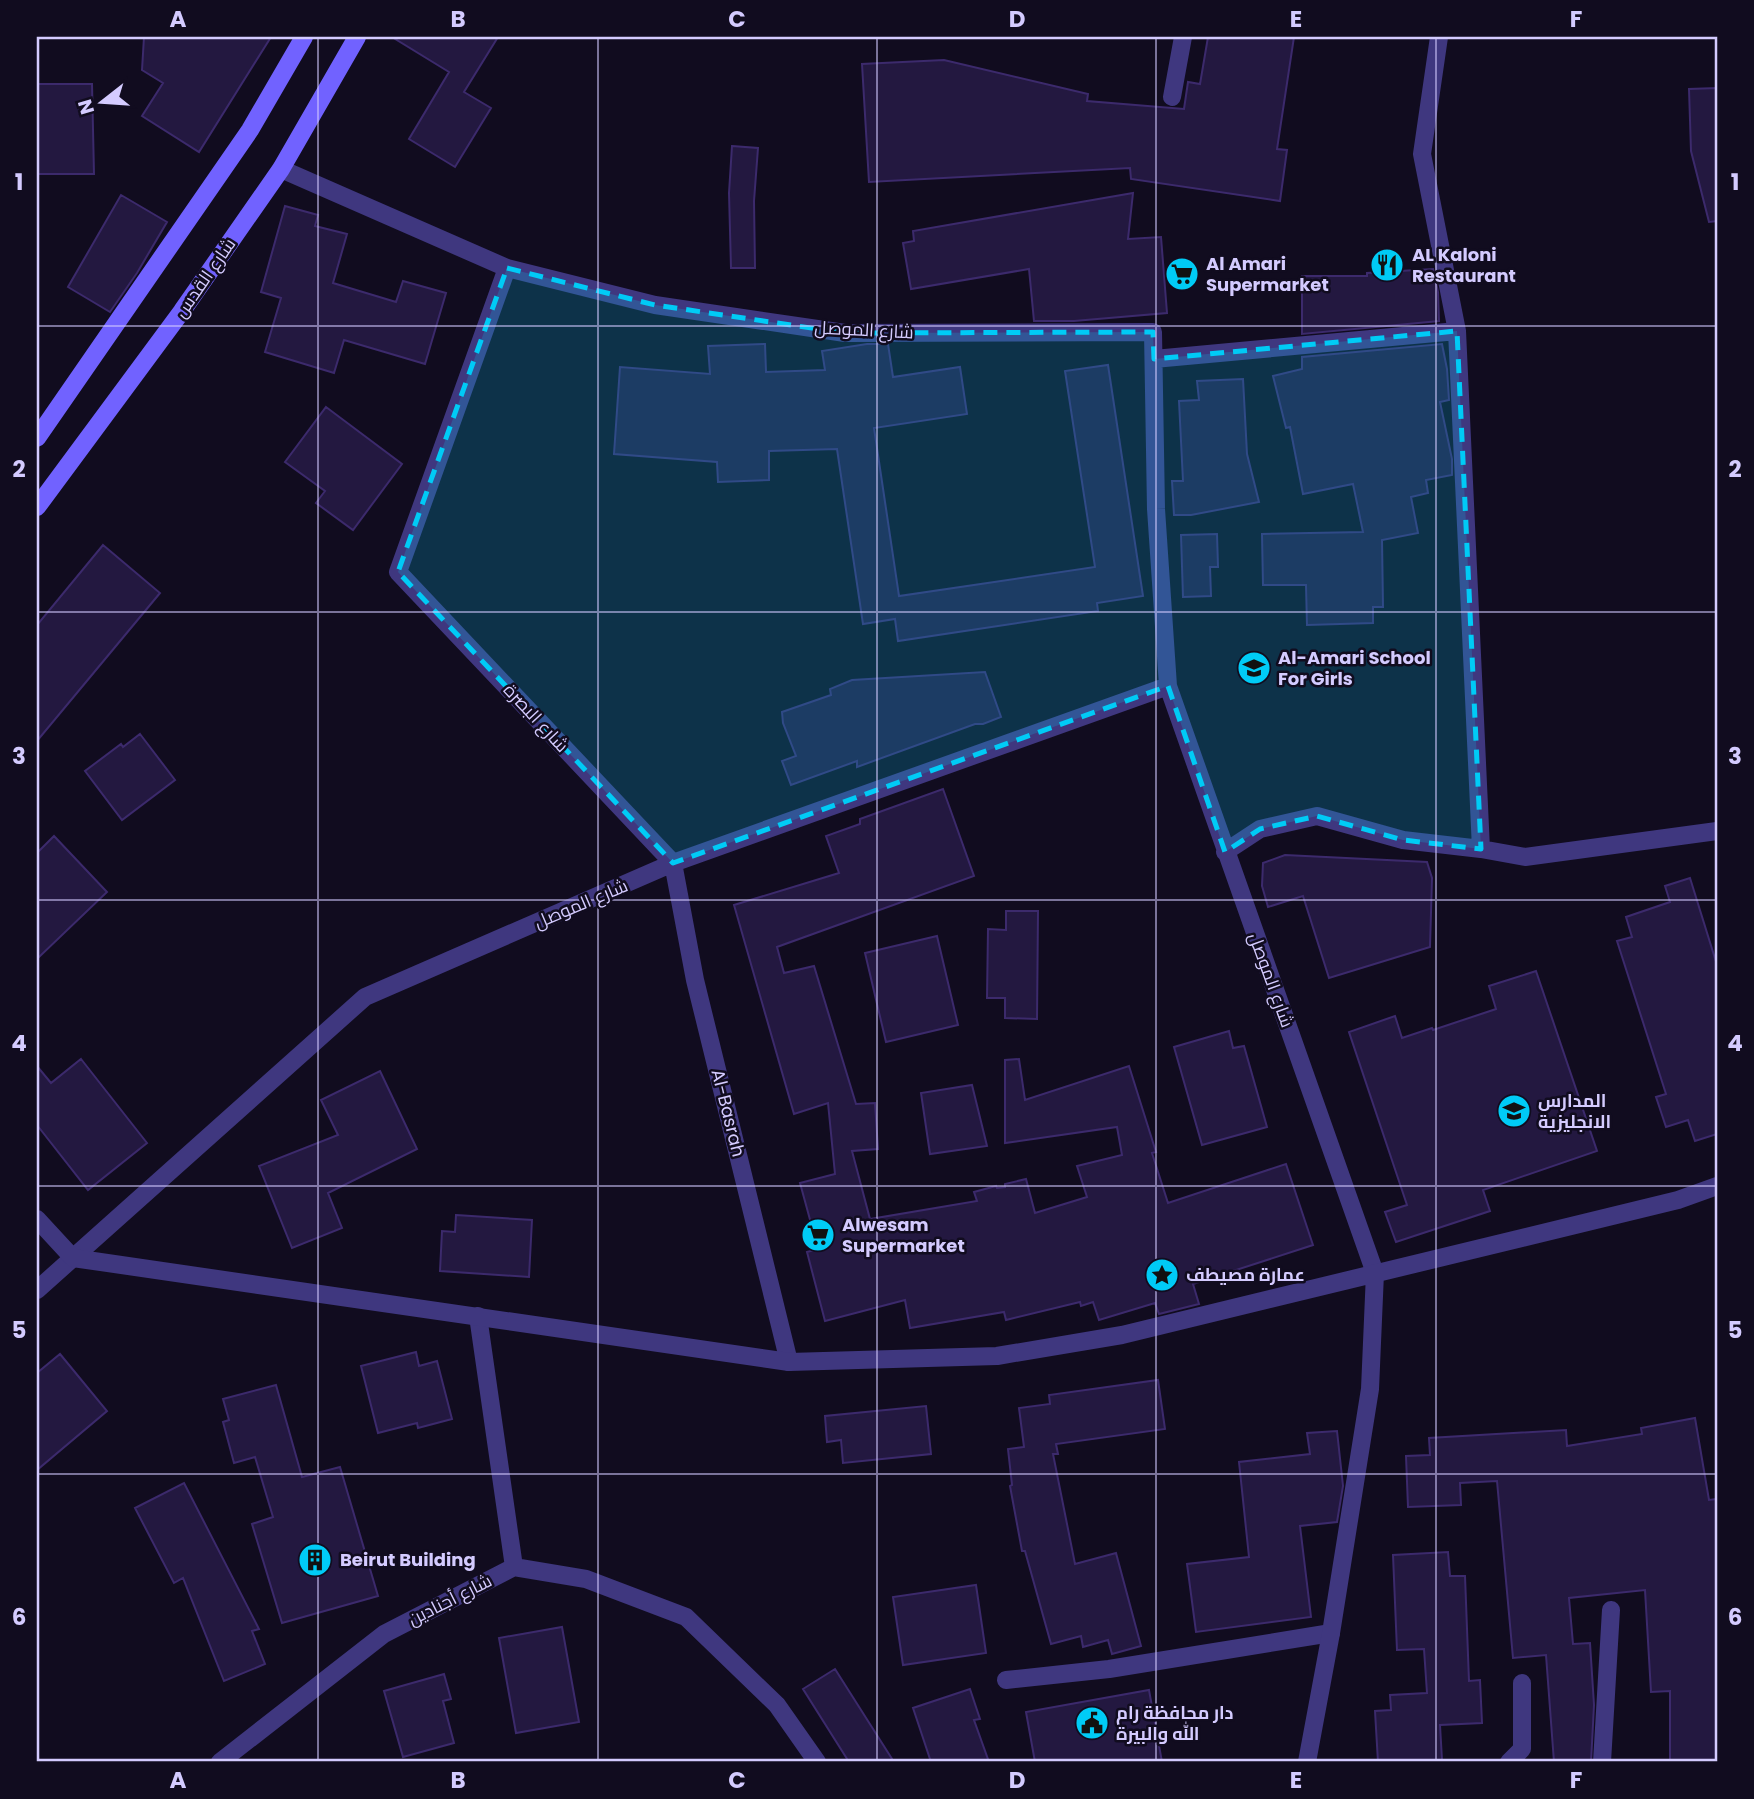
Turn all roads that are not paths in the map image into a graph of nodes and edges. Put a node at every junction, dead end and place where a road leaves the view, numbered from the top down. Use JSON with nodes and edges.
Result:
{"nodes":[{"id":1,"x":304,"y":37,"type":"edge"},
{"id":2,"x":357,"y":37,"type":"edge"},
{"id":3,"x":1183,"y":37,"type":"edge"},
{"id":4,"x":1439,"y":37,"type":"edge"},
{"id":5,"x":1172,"y":97,"type":"dead end"},
{"id":6,"x":281,"y":169,"type":"junction"},
{"id":7,"x":507,"y":268,"type":"junction"},
{"id":8,"x":1457,"y":331,"type":"junction"},
{"id":9,"x":1154,"y":359,"type":"junction"},
{"id":10,"x":37,"y":438,"type":"edge"},
{"id":11,"x":37,"y":507,"type":"edge"},
{"id":12,"x":1168,"y":686,"type":"junction"},
{"id":13,"x":1717,"y":831,"type":"edge"},
{"id":14,"x":1481,"y":849,"type":"junction"},
{"id":15,"x":1225,"y":852,"type":"junction"},
{"id":16,"x":673,"y":863,"type":"junction"},
{"id":17,"x":1717,"y":1186,"type":"edge"},
{"id":18,"x":37,"y":1219,"type":"edge"},
{"id":19,"x":73,"y":1258,"type":"junction"},
{"id":20,"x":1376,"y":1273,"type":"junction"},
{"id":21,"x":37,"y":1290,"type":"edge"},
{"id":22,"x":478,"y":1316,"type":"junction"},
{"id":23,"x":789,"y":1362,"type":"junction"},
{"id":24,"x":514,"y":1567,"type":"junction"},
{"id":25,"x":1611,"y":1610,"type":"dead end"},
{"id":26,"x":1331,"y":1633,"type":"junction"},
{"id":27,"x":1006,"y":1680,"type":"dead end"},
{"id":28,"x":1522,"y":1684,"type":"dead end"},
{"id":29,"x":220,"y":1762,"type":"edge"},
{"id":30,"x":817,"y":1762,"type":"edge"},
{"id":31,"x":1307,"y":1762,"type":"edge"},
{"id":32,"x":1509,"y":1762,"type":"edge"},
{"id":33,"x":1602,"y":1762,"type":"edge"}],
"edges":[{"from":1,"to":10,"type":"main road"},
{"from":2,"to":6,"type":"main road","name":"شارع القدس"},
{"from":3,"to":5,"type":"street"},
{"from":4,"to":8,"type":"street"},
{"from":6,"to":7,"type":"street"},
{"from":6,"to":11,"type":"main road","name":"شارع القدس"},
{"from":7,"to":9,"type":"street","name":"شارع الموصل"},
{"from":7,"to":16,"type":"street","name":"شارع البصرة"},
{"from":8,"to":9,"type":"street"},
{"from":8,"to":14,"type":"street"},
{"from":9,"to":12,"type":"street","name":"شارع الموصل"},
{"from":12,"to":15,"type":"street","name":"شارع الموصل"},
{"from":12,"to":16,"type":"street","name":"شارع الموصل"},
{"from":13,"to":14,"type":"street"},
{"from":14,"to":15,"type":"street"},
{"from":15,"to":20,"type":"street","name":"شارع الموصل"},
{"from":16,"to":19,"type":"street","name":"شارع الموصل"},
{"from":16,"to":23,"type":"street","name":"Al-Basrah"},
{"from":17,"to":20,"type":"street"},
{"from":18,"to":19,"type":"street"},
{"from":19,"to":21,"type":"street","name":"شارع الموصل"},
{"from":19,"to":22,"type":"street"},
{"from":20,"to":23,"type":"street"},
{"from":20,"to":26,"type":"street"},
{"from":22,"to":23,"type":"street"},
{"from":22,"to":24,"type":"street"},
{"from":24,"to":29,"type":"street","name":"شارع أجنادين"},
{"from":24,"to":30,"type":"street"},
{"from":25,"to":33,"type":"street"},
{"from":26,"to":27,"type":"street"},
{"from":26,"to":31,"type":"street"},
{"from":28,"to":32,"type":"street"}]}
